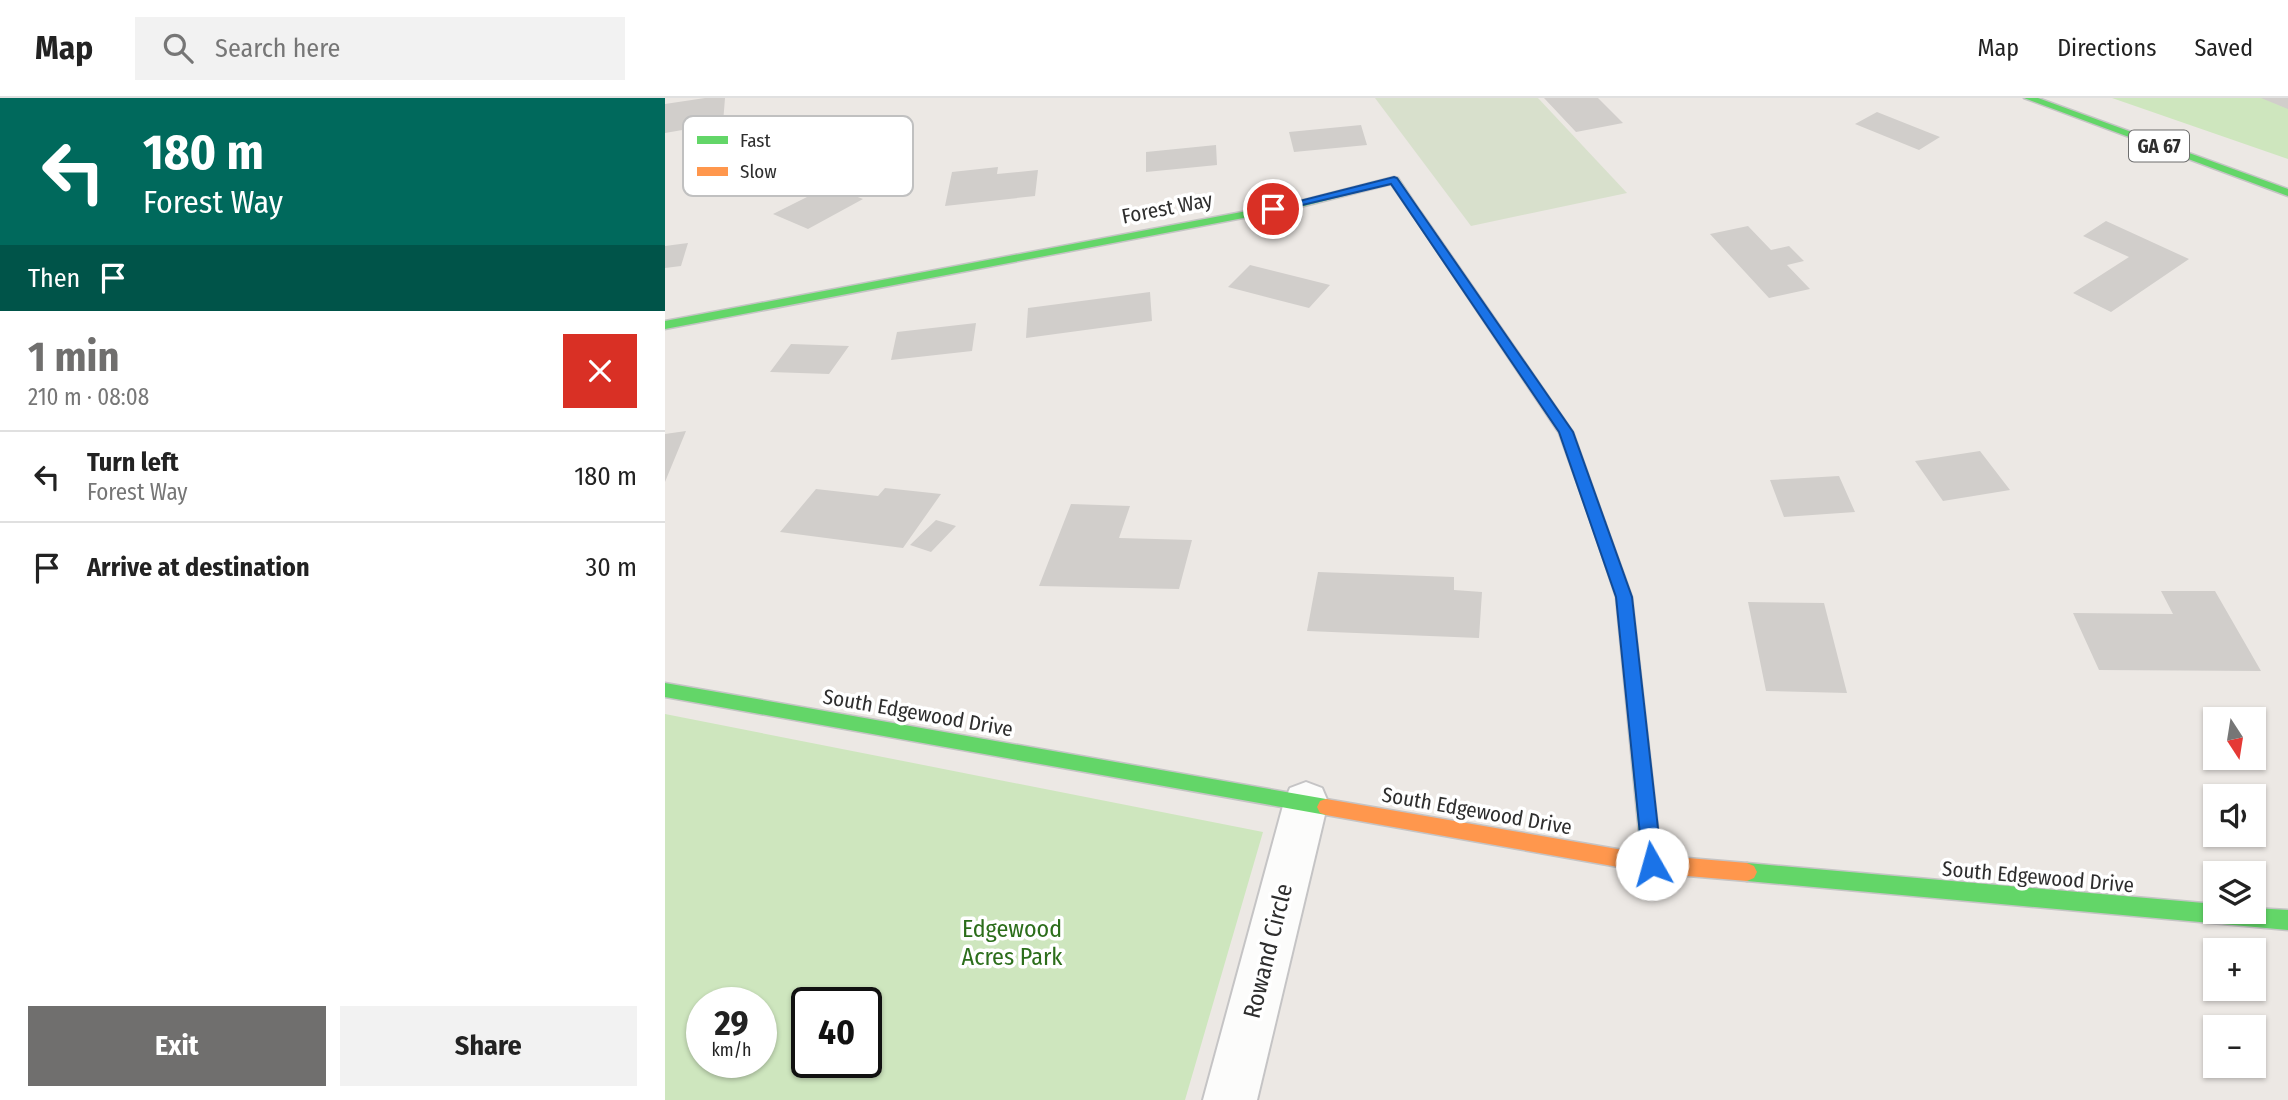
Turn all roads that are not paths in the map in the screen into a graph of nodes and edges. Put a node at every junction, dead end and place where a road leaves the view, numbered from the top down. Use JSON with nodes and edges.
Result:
{"nodes":[{"id":1,"x":2029,"y":98,"type":"edge"},
{"id":2,"x":2288,"y":193,"type":"edge"},
{"id":3,"x":665,"y":325,"type":"edge"},
{"id":4,"x":665,"y":690,"type":"edge"},
{"id":5,"x":1306,"y":802,"type":"junction"},
{"id":6,"x":1652,"y":864,"type":"junction"},
{"id":7,"x":2288,"y":920,"type":"edge"},
{"id":8,"x":1230,"y":1100,"type":"edge"}],
"edges":[{"from":1,"to":2,"type":"street","number":"GA 67"},
{"from":3,"to":6,"type":"street","name":"Forest Way"},
{"from":4,"to":5,"type":"street","name":"South Edgewood Drive"},
{"from":5,"to":6,"type":"street","name":"South Edgewood Drive"},
{"from":5,"to":8,"type":"street","name":"Rowand Circle"},
{"from":6,"to":7,"type":"street","name":"South Edgewood Drive"}]}
